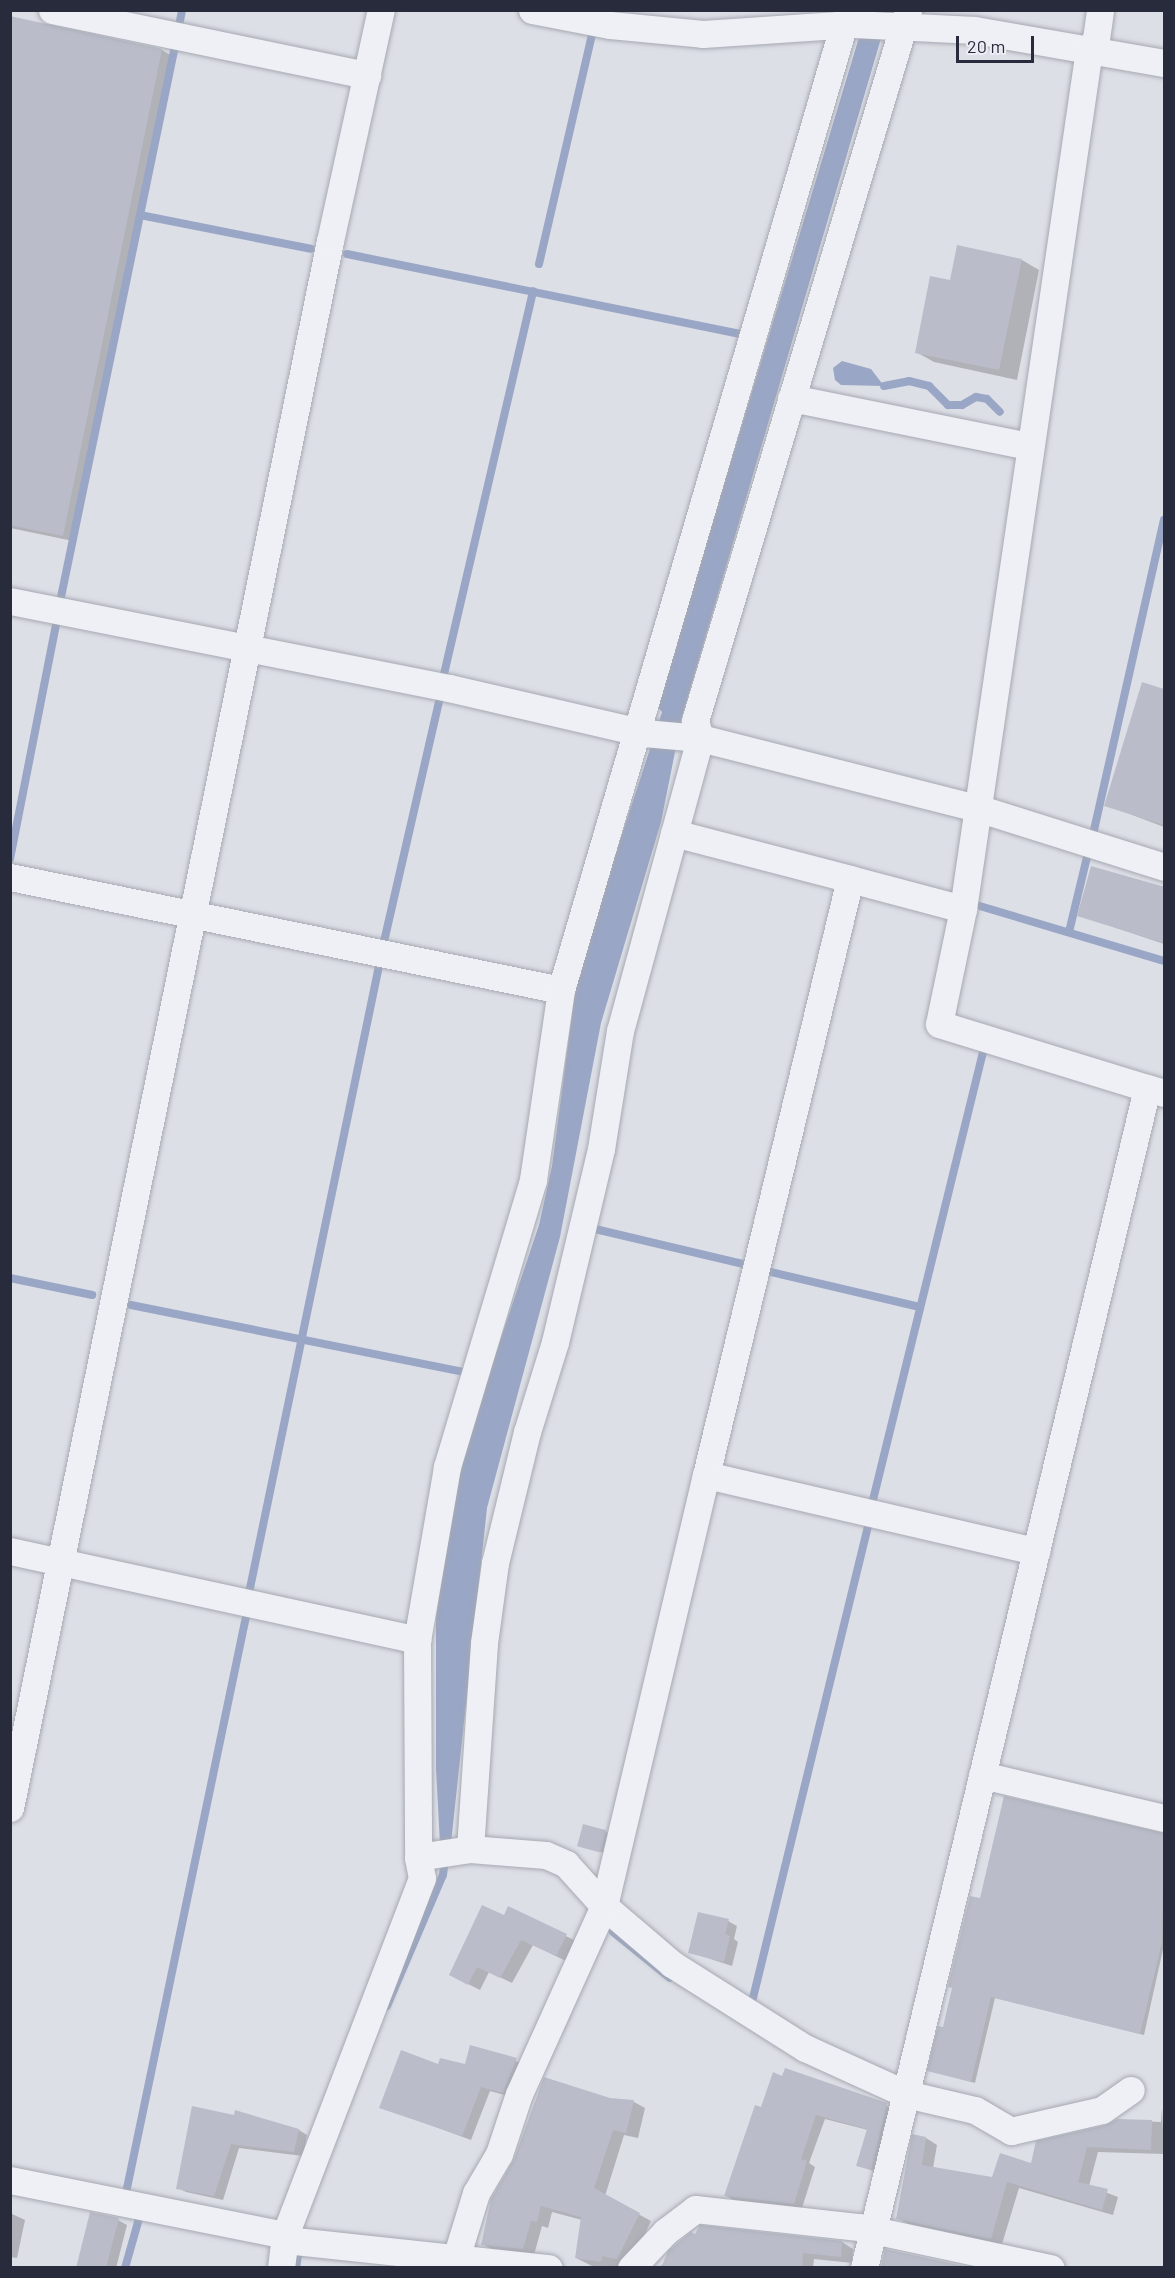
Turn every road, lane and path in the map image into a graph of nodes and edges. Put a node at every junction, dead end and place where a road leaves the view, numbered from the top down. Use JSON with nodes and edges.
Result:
{"nodes":[{"id":1,"x":52,"y":10,"type":"edge"},
{"id":2,"x":381,"y":10,"type":"edge"},
{"id":3,"x":532,"y":10,"type":"edge"},
{"id":4,"x":1100,"y":10,"type":"edge"},
{"id":5,"x":849,"y":20,"type":"edge"},
{"id":6,"x":901,"y":20,"type":"edge"},
{"id":7,"x":1089,"y":50,"type":"junction"},
{"id":8,"x":1164,"y":63,"type":"edge"},
{"id":9,"x":367,"y":75,"type":"junction"},
{"id":10,"x":791,"y":398,"type":"junction"},
{"id":11,"x":1030,"y":446,"type":"junction"},
{"id":12,"x":10,"y":601,"type":"edge"},
{"id":13,"x":247,"y":650,"type":"junction"},
{"id":14,"x":640,"y":732,"type":"junction"},
{"id":15,"x":692,"y":736,"type":"junction"},
{"id":16,"x":977,"y":808,"type":"junction"},
{"id":17,"x":674,"y":833,"type":"junction"},
{"id":18,"x":1164,"y":867,"type":"edge"},
{"id":19,"x":10,"y":877,"type":"edge"},
{"id":20,"x":850,"y":879,"type":"junction"},
{"id":21,"x":963,"y":909,"type":"junction"},
{"id":22,"x":194,"y":914,"type":"junction"},
{"id":23,"x":561,"y":990,"type":"junction"},
{"id":24,"x":1156,"y":1091,"type":"edge"},
{"id":25,"x":706,"y":1475,"type":"junction"},
{"id":26,"x":10,"y":1551,"type":"edge"},
{"id":27,"x":1036,"y":1551,"type":"junction"},
{"id":28,"x":61,"y":1561,"type":"junction"},
{"id":29,"x":417,"y":1640,"type":"junction"},
{"id":30,"x":982,"y":1775,"type":"junction"},
{"id":31,"x":10,"y":1808,"type":"edge"},
{"id":32,"x":1164,"y":1818,"type":"edge"},
{"id":33,"x":464,"y":1850,"type":"junction"},
{"id":34,"x":423,"y":1856,"type":"junction"},
{"id":35,"x":604,"y":1906,"type":"junction"},
{"id":36,"x":1131,"y":2090,"type":"dead end"},
{"id":37,"x":906,"y":2094,"type":"junction"},
{"id":38,"x":10,"y":2180,"type":"edge"},
{"id":39,"x":873,"y":2232,"type":"junction"},
{"id":40,"x":285,"y":2235,"type":"junction"},
{"id":41,"x":456,"y":2258,"type":"junction"},
{"id":42,"x":394,"y":2260,"type":"edge"},
{"id":43,"x":281,"y":2268,"type":"edge"},
{"id":44,"x":549,"y":2268,"type":"edge"},
{"id":45,"x":631,"y":2268,"type":"edge"},
{"id":46,"x":864,"y":2268,"type":"edge"},
{"id":47,"x":1051,"y":2268,"type":"edge"}],
"edges":[{"from":1,"to":9,"type":"street"},
{"from":2,"to":9,"type":"street"},
{"from":3,"to":5,"type":"street"},
{"from":4,"to":7,"type":"street"},
{"from":5,"to":6,"type":"street"},
{"from":5,"to":14,"type":"street"},
{"from":6,"to":7,"type":"street"},
{"from":6,"to":10,"type":"street"},
{"from":7,"to":8,"type":"street"},
{"from":7,"to":11,"type":"street"},
{"from":9,"to":13,"type":"street"},
{"from":10,"to":11,"type":"street"},
{"from":10,"to":15,"type":"street"},
{"from":11,"to":16,"type":"street"},
{"from":12,"to":13,"type":"street"},
{"from":13,"to":14,"type":"street"},
{"from":13,"to":22,"type":"street"},
{"from":14,"to":15,"type":"street"},
{"from":14,"to":23,"type":"street"},
{"from":15,"to":16,"type":"street"},
{"from":15,"to":17,"type":"street"},
{"from":16,"to":18,"type":"street"},
{"from":16,"to":21,"type":"street"},
{"from":17,"to":20,"type":"street"},
{"from":17,"to":33,"type":"street"},
{"from":19,"to":22,"type":"street"},
{"from":20,"to":21,"type":"street"},
{"from":20,"to":25,"type":"street"},
{"from":21,"to":24,"type":"street"},
{"from":22,"to":23,"type":"street"},
{"from":22,"to":28,"type":"street"},
{"from":23,"to":29,"type":"street"},
{"from":24,"to":27,"type":"street"},
{"from":25,"to":27,"type":"street"},
{"from":25,"to":35,"type":"street"},
{"from":26,"to":28,"type":"street"},
{"from":27,"to":30,"type":"street"},
{"from":28,"to":29,"type":"street"},
{"from":28,"to":31,"type":"street"},
{"from":29,"to":34,"type":"street"},
{"from":30,"to":32,"type":"street"},
{"from":30,"to":37,"type":"street"},
{"from":33,"to":34,"type":"street"},
{"from":33,"to":35,"type":"street"},
{"from":34,"to":40,"type":"street"},
{"from":35,"to":37,"type":"street"},
{"from":35,"to":41,"type":"street"},
{"from":36,"to":37,"type":"street"},
{"from":37,"to":39,"type":"street"},
{"from":38,"to":40,"type":"street"},
{"from":39,"to":45,"type":"street"},
{"from":39,"to":46,"type":"street"},
{"from":39,"to":47,"type":"street"},
{"from":40,"to":42,"type":"street"},
{"from":40,"to":43,"type":"street"},
{"from":41,"to":42,"type":"street"},
{"from":41,"to":44,"type":"street"}]}
